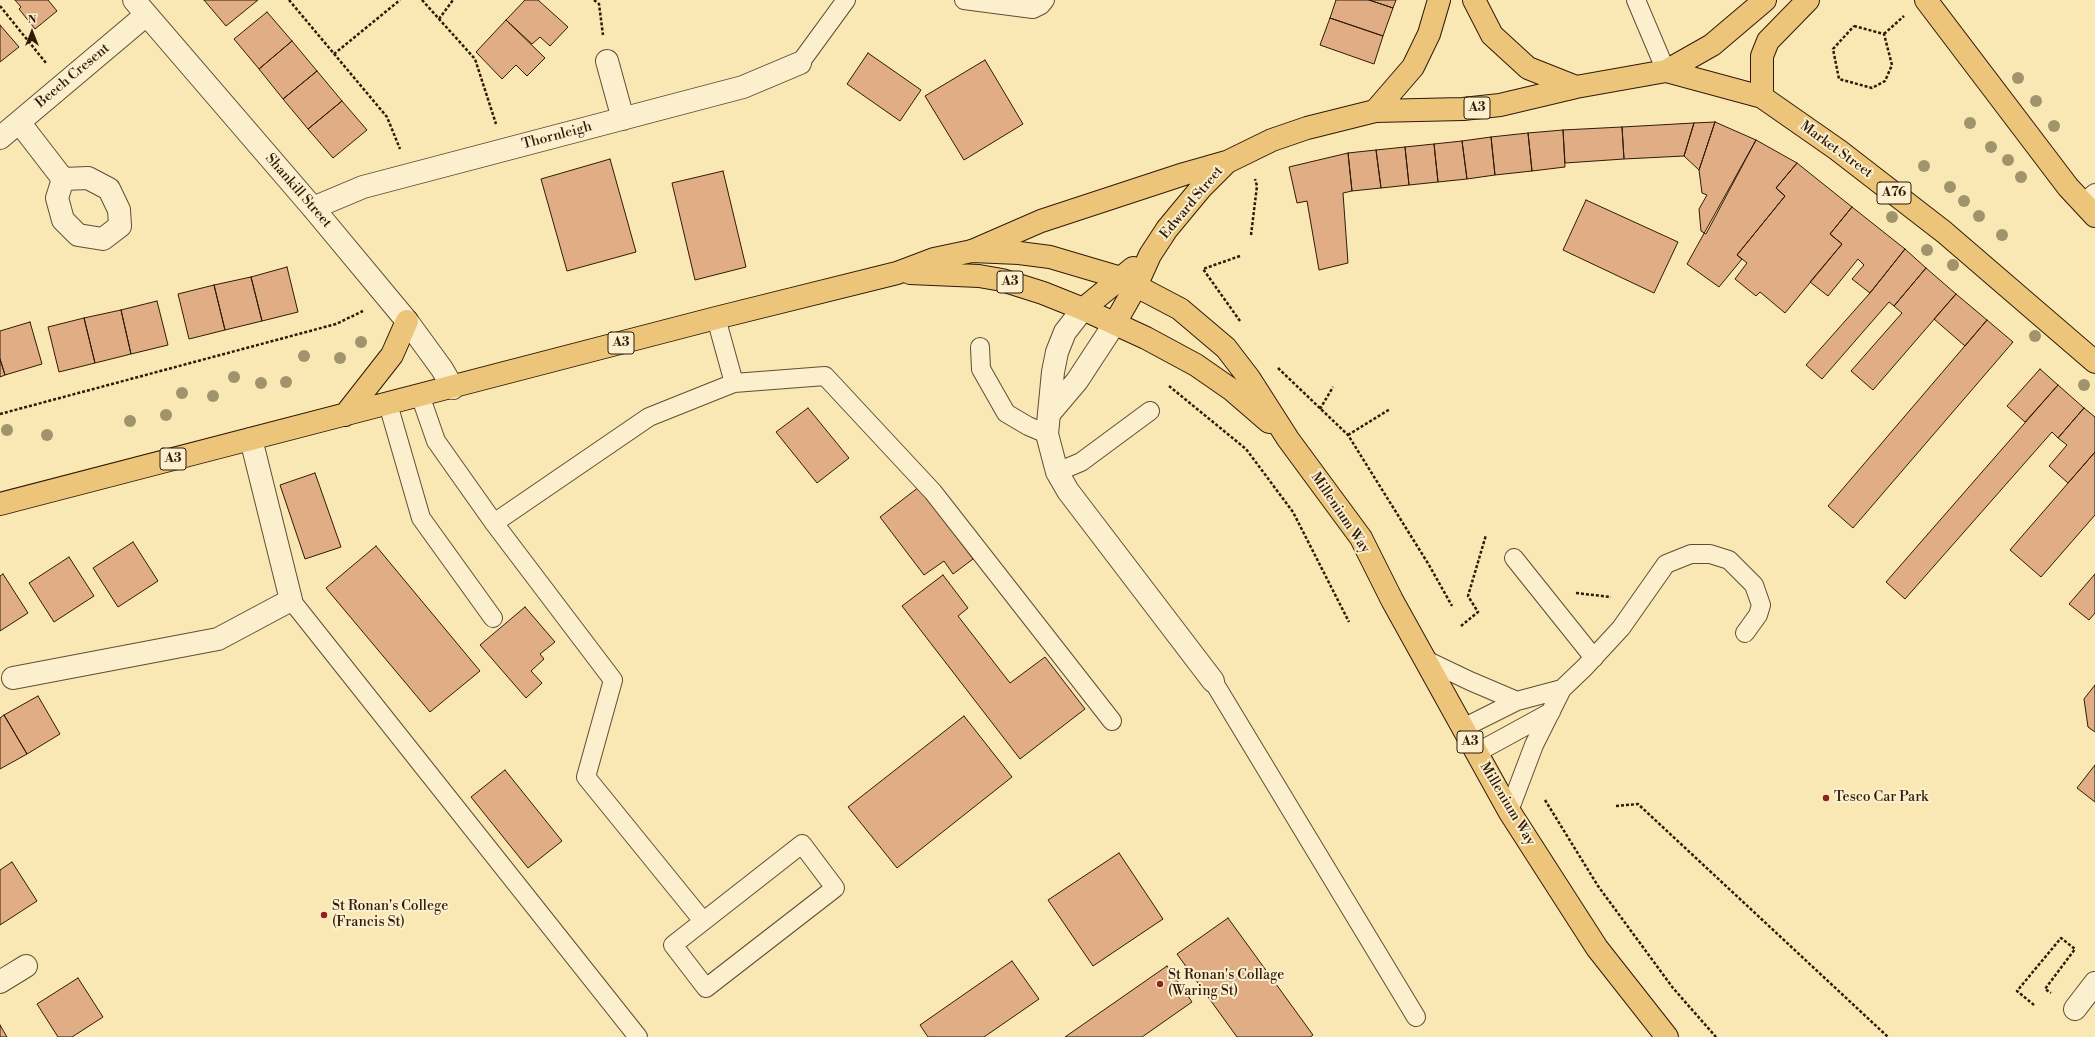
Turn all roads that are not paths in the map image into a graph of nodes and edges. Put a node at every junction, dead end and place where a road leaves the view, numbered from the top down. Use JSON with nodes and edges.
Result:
{"nodes":[{"id":1,"x":846,"y":0,"type":"edge"},
{"id":2,"x":964,"y":0,"type":"edge"},
{"id":3,"x":1045,"y":0,"type":"edge"},
{"id":4,"x":1439,"y":0,"type":"edge"},
{"id":5,"x":1474,"y":0,"type":"edge"},
{"id":6,"x":1636,"y":0,"type":"edge"},
{"id":7,"x":1765,"y":0,"type":"edge"},
{"id":8,"x":1808,"y":0,"type":"edge"},
{"id":9,"x":1926,"y":0,"type":"edge"},
{"id":10,"x":140,"y":7,"type":"edge"},
{"id":11,"x":607,"y":61,"type":"road end"},
{"id":12,"x":800,"y":63,"type":"joint"},
{"id":13,"x":1666,"y":71,"type":"junction"},
{"id":14,"x":1576,"y":87,"type":"junction"},
{"id":15,"x":1762,"y":97,"type":"junction"},
{"id":16,"x":1375,"y":111,"type":"junction"},
{"id":17,"x":623,"y":119,"type":"junction"},
{"id":18,"x":19,"y":122,"type":"junction"},
{"id":19,"x":0,"y":138,"type":"edge"},
{"id":20,"x":1227,"y":162,"type":"junction"},
{"id":21,"x":63,"y":179,"type":"dead end"},
{"id":22,"x":2091,"y":204,"type":"edge"},
{"id":23,"x":313,"y":208,"type":"junction"},
{"id":24,"x":972,"y":251,"type":"junction"},
{"id":25,"x":897,"y":273,"type":"junction"},
{"id":26,"x":1129,"y":282,"type":"junction"},
{"id":27,"x":1082,"y":309,"type":"junction"},
{"id":28,"x":716,"y":318,"type":"junction"},
{"id":29,"x":407,"y":321,"type":"junction"},
{"id":30,"x":1115,"y":323,"type":"junction"},
{"id":31,"x":980,"y":347,"type":"dead end"},
{"id":32,"x":2095,"y":362,"type":"edge"},
{"id":33,"x":734,"y":383,"type":"junction"},
{"id":34,"x":453,"y":388,"type":"junction"},
{"id":35,"x":420,"y":395,"type":"junction"},
{"id":36,"x":388,"y":404,"type":"junction"},
{"id":37,"x":1150,"y":411,"type":"road end"},
{"id":38,"x":345,"y":415,"type":"junction"},
{"id":39,"x":1048,"y":424,"type":"junction"},
{"id":40,"x":251,"y":439,"type":"junction"},
{"id":41,"x":1288,"y":439,"type":"junction"},
{"id":42,"x":1057,"y":472,"type":"junction"},
{"id":43,"x":0,"y":504,"type":"edge"},
{"id":44,"x":494,"y":523,"type":"junction"},
{"id":45,"x":1514,"y":558,"type":"dead end"},
{"id":46,"x":291,"y":600,"type":"junction"},
{"id":47,"x":493,"y":618,"type":"dead end"},
{"id":48,"x":1745,"y":633,"type":"dead end"},
{"id":49,"x":1594,"y":658,"type":"junction"},
{"id":50,"x":1426,"y":660,"type":"junction"},
{"id":51,"x":13,"y":678,"type":"dead end"},
{"id":52,"x":1213,"y":681,"type":"joint"},
{"id":53,"x":1562,"y":689,"type":"junction"},
{"id":54,"x":1517,"y":700,"type":"junction"},
{"id":55,"x":1551,"y":712,"type":"junction"},
{"id":56,"x":1112,"y":721,"type":"dead end"},
{"id":57,"x":1463,"y":728,"type":"junction"},
{"id":58,"x":1476,"y":753,"type":"junction"},
{"id":59,"x":1509,"y":811,"type":"junction"},
{"id":60,"x":703,"y":921,"type":"junction"},
{"id":61,"x":26,"y":966,"type":"dead end"},
{"id":62,"x":0,"y":982,"type":"edge"},
{"id":63,"x":2095,"y":983,"type":"edge"},
{"id":64,"x":2075,"y":1009,"type":"road end"},
{"id":65,"x":1416,"y":1017,"type":"dead end"},
{"id":66,"x":638,"y":1037,"type":"edge"},
{"id":67,"x":1667,"y":1037,"type":"edge"}],
"edges":[{"from":1,"to":12,"type":"lane"},
{"from":2,"to":3,"type":"lane"},
{"from":4,"to":16,"type":"main road"},
{"from":5,"to":14,"type":"main road"},
{"from":6,"to":13,"type":"lane"},
{"from":7,"to":13,"type":"main road","number":"A76"},
{"from":8,"to":15,"type":"main road"},
{"from":9,"to":22,"type":"main road"},
{"from":10,"to":18,"type":"street","name":"Beech Cresent"},
{"from":10,"to":23,"type":"street","name":"Shankill Street"},
{"from":11,"to":17,"type":"street"},
{"from":12,"to":17,"type":"street","name":"Thornleigh"},
{"from":13,"to":14,"type":"main road","number":"A76"},
{"from":13,"to":15,"type":"main road","name":"Market Street","number":"A76"},
{"from":14,"to":16,"type":"main road","number":"A3"},
{"from":15,"to":32,"type":"main road","name":"Market Street","number":"A76"},
{"from":16,"to":20,"type":"main road","name":"Edward Street","number":"A3"},
{"from":17,"to":23,"type":"street","name":"Thornleigh"},
{"from":18,"to":19,"type":"street","name":"Beech Cresent"},
{"from":18,"to":21,"type":"street"},
{"from":20,"to":24,"type":"main road"},
{"from":20,"to":26,"type":"main road","name":"Edward Street","number":"A3"},
{"from":23,"to":29,"type":"street","name":"Shankill Street"},
{"from":24,"to":25,"type":"main road","number":"A3"},
{"from":24,"to":26,"type":"main road","number":"A3"},
{"from":25,"to":27,"type":"main road","number":"A3"},
{"from":25,"to":28,"type":"main road","number":"A3"},
{"from":26,"to":27,"type":"main road","name":"Edward Street","number":"A3"},
{"from":26,"to":30,"type":"main road","name":"Edward Street","number":"A3"},
{"from":26,"to":41,"type":"main road","name":"Millenium Way","number":"A3"},
{"from":27,"to":30,"type":"main road","number":"A3"},
{"from":27,"to":39,"type":"street"},
{"from":28,"to":33,"type":"lane"},
{"from":28,"to":34,"type":"main road","number":"A3"},
{"from":29,"to":34,"type":"street","name":"Shankill Street"},
{"from":29,"to":38,"type":"main road"},
{"from":30,"to":39,"type":"street"},
{"from":30,"to":41,"type":"main road","name":"Millenium Way","number":"A3"},
{"from":31,"to":39,"type":"lane"},
{"from":33,"to":44,"type":"lane"},
{"from":33,"to":56,"type":"lane"},
{"from":34,"to":35,"type":"main road","number":"A3"},
{"from":35,"to":36,"type":"main road","number":"A3"},
{"from":35,"to":44,"type":"lane"},
{"from":36,"to":38,"type":"main road","number":"A3"},
{"from":36,"to":47,"type":"lane"},
{"from":37,"to":42,"type":"lane"},
{"from":38,"to":40,"type":"main road","number":"A3"},
{"from":39,"to":42,"type":"street"},
{"from":40,"to":43,"type":"main road","number":"A3"},
{"from":40,"to":46,"type":"street"},
{"from":41,"to":50,"type":"main road","name":"Millenium Way","number":"A3"},
{"from":42,"to":52,"type":"street"},
{"from":44,"to":60,"type":"lane"},
{"from":45,"to":49,"type":"lane"},
{"from":46,"to":51,"type":"street"},
{"from":46,"to":66,"type":"lane"},
{"from":48,"to":49,"type":"lane"},
{"from":49,"to":53,"type":"lane"},
{"from":50,"to":54,"type":"lane"},
{"from":50,"to":57,"type":"main road","name":"Millenium Way","number":"A3"},
{"from":52,"to":65,"type":"lane"},
{"from":53,"to":54,"type":"lane"},
{"from":53,"to":55,"type":"lane"},
{"from":54,"to":57,"type":"lane"},
{"from":55,"to":58,"type":"lane"},
{"from":55,"to":59,"type":"lane"},
{"from":57,"to":58,"type":"main road","name":"Millenium Way","number":"A3"},
{"from":58,"to":59,"type":"main road","name":"Millenium Way","number":"A3"},
{"from":59,"to":67,"type":"main road","name":"Millenium Way","number":"A3"},
{"from":60,"to":60,"type":"lane"},
{"from":61,"to":62,"type":"street"},
{"from":63,"to":64,"type":"street"}]}
